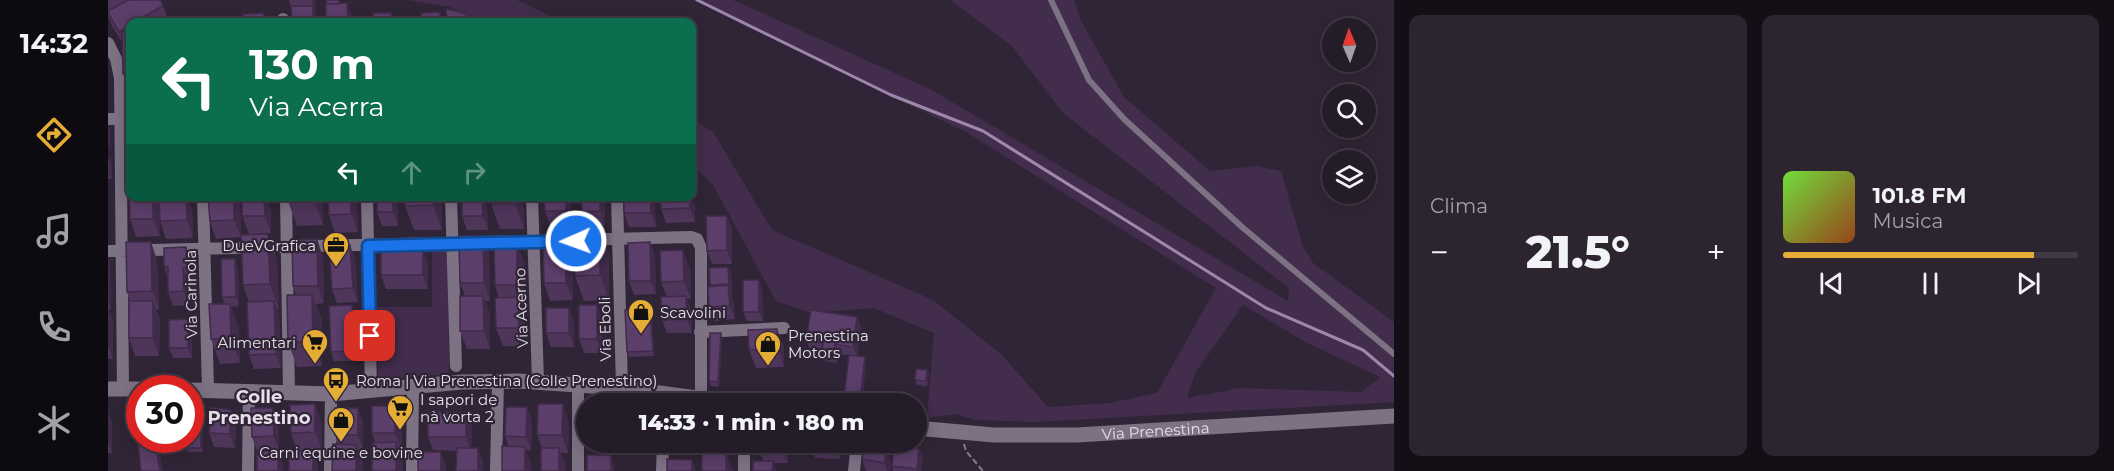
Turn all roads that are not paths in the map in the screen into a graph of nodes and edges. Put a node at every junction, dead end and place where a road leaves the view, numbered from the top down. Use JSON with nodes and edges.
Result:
{"nodes":[{"id":1,"x":1051,"y":0,"type":"edge"},
{"id":2,"x":108,"y":43,"type":"edge"},
{"id":3,"x":119,"y":119,"type":"edge"},
{"id":4,"x":203,"y":201,"type":"edge"},
{"id":5,"x":286,"y":201,"type":"edge"},
{"id":6,"x":367,"y":201,"type":"edge"},
{"id":7,"x":451,"y":201,"type":"edge"},
{"id":8,"x":532,"y":201,"type":"edge"},
{"id":9,"x":617,"y":201,"type":"edge"},
{"id":10,"x":618,"y":239,"type":"junction"},
{"id":11,"x":534,"y":242,"type":"junction"},
{"id":12,"x":453,"y":244,"type":"junction"},
{"id":13,"x":368,"y":246,"type":"junction"},
{"id":14,"x":286,"y":248,"type":"junction"},
{"id":15,"x":204,"y":250,"type":"junction"},
{"id":16,"x":108,"y":251,"type":"edge"},
{"id":17,"x":121,"y":251,"type":"junction"},
{"id":18,"x":784,"y":328,"type":"dead end"},
{"id":19,"x":700,"y":332,"type":"junction"},
{"id":20,"x":1394,"y":354,"type":"edge"},
{"id":21,"x":456,"y":366,"type":"dead end"},
{"id":22,"x":498,"y":381,"type":"junction"},
{"id":23,"x":538,"y":382,"type":"junction"},
{"id":24,"x":578,"y":385,"type":"junction"},
{"id":25,"x":413,"y":387,"type":"junction"},
{"id":26,"x":622,"y":388,"type":"junction"},
{"id":27,"x":116,"y":389,"type":"edge"},
{"id":28,"x":204,"y":390,"type":"edge"},
{"id":29,"x":208,"y":390,"type":"junction"},
{"id":30,"x":371,"y":391,"type":"junction"},
{"id":31,"x":249,"y":392,"type":"junction"},
{"id":32,"x":643,"y":393,"type":"edge"},
{"id":33,"x":700,"y":393,"type":"edge"},
{"id":34,"x":289,"y":394,"type":"junction"},
{"id":35,"x":331,"y":394,"type":"junction"},
{"id":36,"x":1394,"y":416,"type":"edge"},
{"id":37,"x":927,"y":429,"type":"edge"},
{"id":38,"x":663,"y":453,"type":"edge"},
{"id":39,"x":744,"y":453,"type":"edge"},
{"id":40,"x":856,"y":453,"type":"edge"},
{"id":41,"x":248,"y":471,"type":"edge"},
{"id":42,"x":330,"y":471,"type":"edge"},
{"id":43,"x":412,"y":471,"type":"edge"},
{"id":44,"x":496,"y":471,"type":"edge"},
{"id":45,"x":578,"y":471,"type":"edge"},
{"id":46,"x":662,"y":471,"type":"edge"},
{"id":47,"x":744,"y":471,"type":"edge"},
{"id":48,"x":854,"y":471,"type":"edge"}],
"edges":[{"from":1,"to":20,"type":"lane"},
{"from":2,"to":3,"type":"street"},
{"from":3,"to":17,"type":"street"},
{"from":4,"to":15,"type":"street","name":"Via Carinola"},
{"from":5,"to":14,"type":"street"},
{"from":6,"to":13,"type":"street"},
{"from":7,"to":12,"type":"street"},
{"from":8,"to":11,"type":"street","name":"Via Acerno"},
{"from":9,"to":10,"type":"street","name":"Via Eboli"},
{"from":10,"to":11,"type":"street"},
{"from":10,"to":19,"type":"street"},
{"from":10,"to":26,"type":"street","name":"Via Eboli"},
{"from":11,"to":12,"type":"street"},
{"from":11,"to":23,"type":"street","name":"Via Acerno"},
{"from":12,"to":13,"type":"street"},
{"from":12,"to":21,"type":"street"},
{"from":13,"to":14,"type":"street"},
{"from":13,"to":30,"type":"street"},
{"from":14,"to":15,"type":"street"},
{"from":14,"to":34,"type":"street"},
{"from":15,"to":17,"type":"street"},
{"from":15,"to":29,"type":"street","name":"Via Carinola"},
{"from":16,"to":17,"type":"street"},
{"from":17,"to":27,"type":"street"},
{"from":18,"to":19,"type":"street"},
{"from":19,"to":33,"type":"street"},
{"from":22,"to":23,"type":"main road"},
{"from":22,"to":25,"type":"main road"},
{"from":22,"to":44,"type":"street"},
{"from":23,"to":24,"type":"main road"},
{"from":24,"to":26,"type":"main road"},
{"from":24,"to":45,"type":"street"},
{"from":25,"to":30,"type":"main road"},
{"from":25,"to":43,"type":"street"},
{"from":26,"to":32,"type":"main road"},
{"from":28,"to":29,"type":"main road"},
{"from":29,"to":31,"type":"main road"},
{"from":30,"to":35,"type":"main road"},
{"from":31,"to":34,"type":"main road"},
{"from":31,"to":41,"type":"street"},
{"from":34,"to":35,"type":"main road"},
{"from":35,"to":42,"type":"street"},
{"from":36,"to":37,"type":"main road","name":"Via Prenestina"},
{"from":38,"to":46,"type":"street"},
{"from":39,"to":47,"type":"street"},
{"from":40,"to":48,"type":"street"}]}
